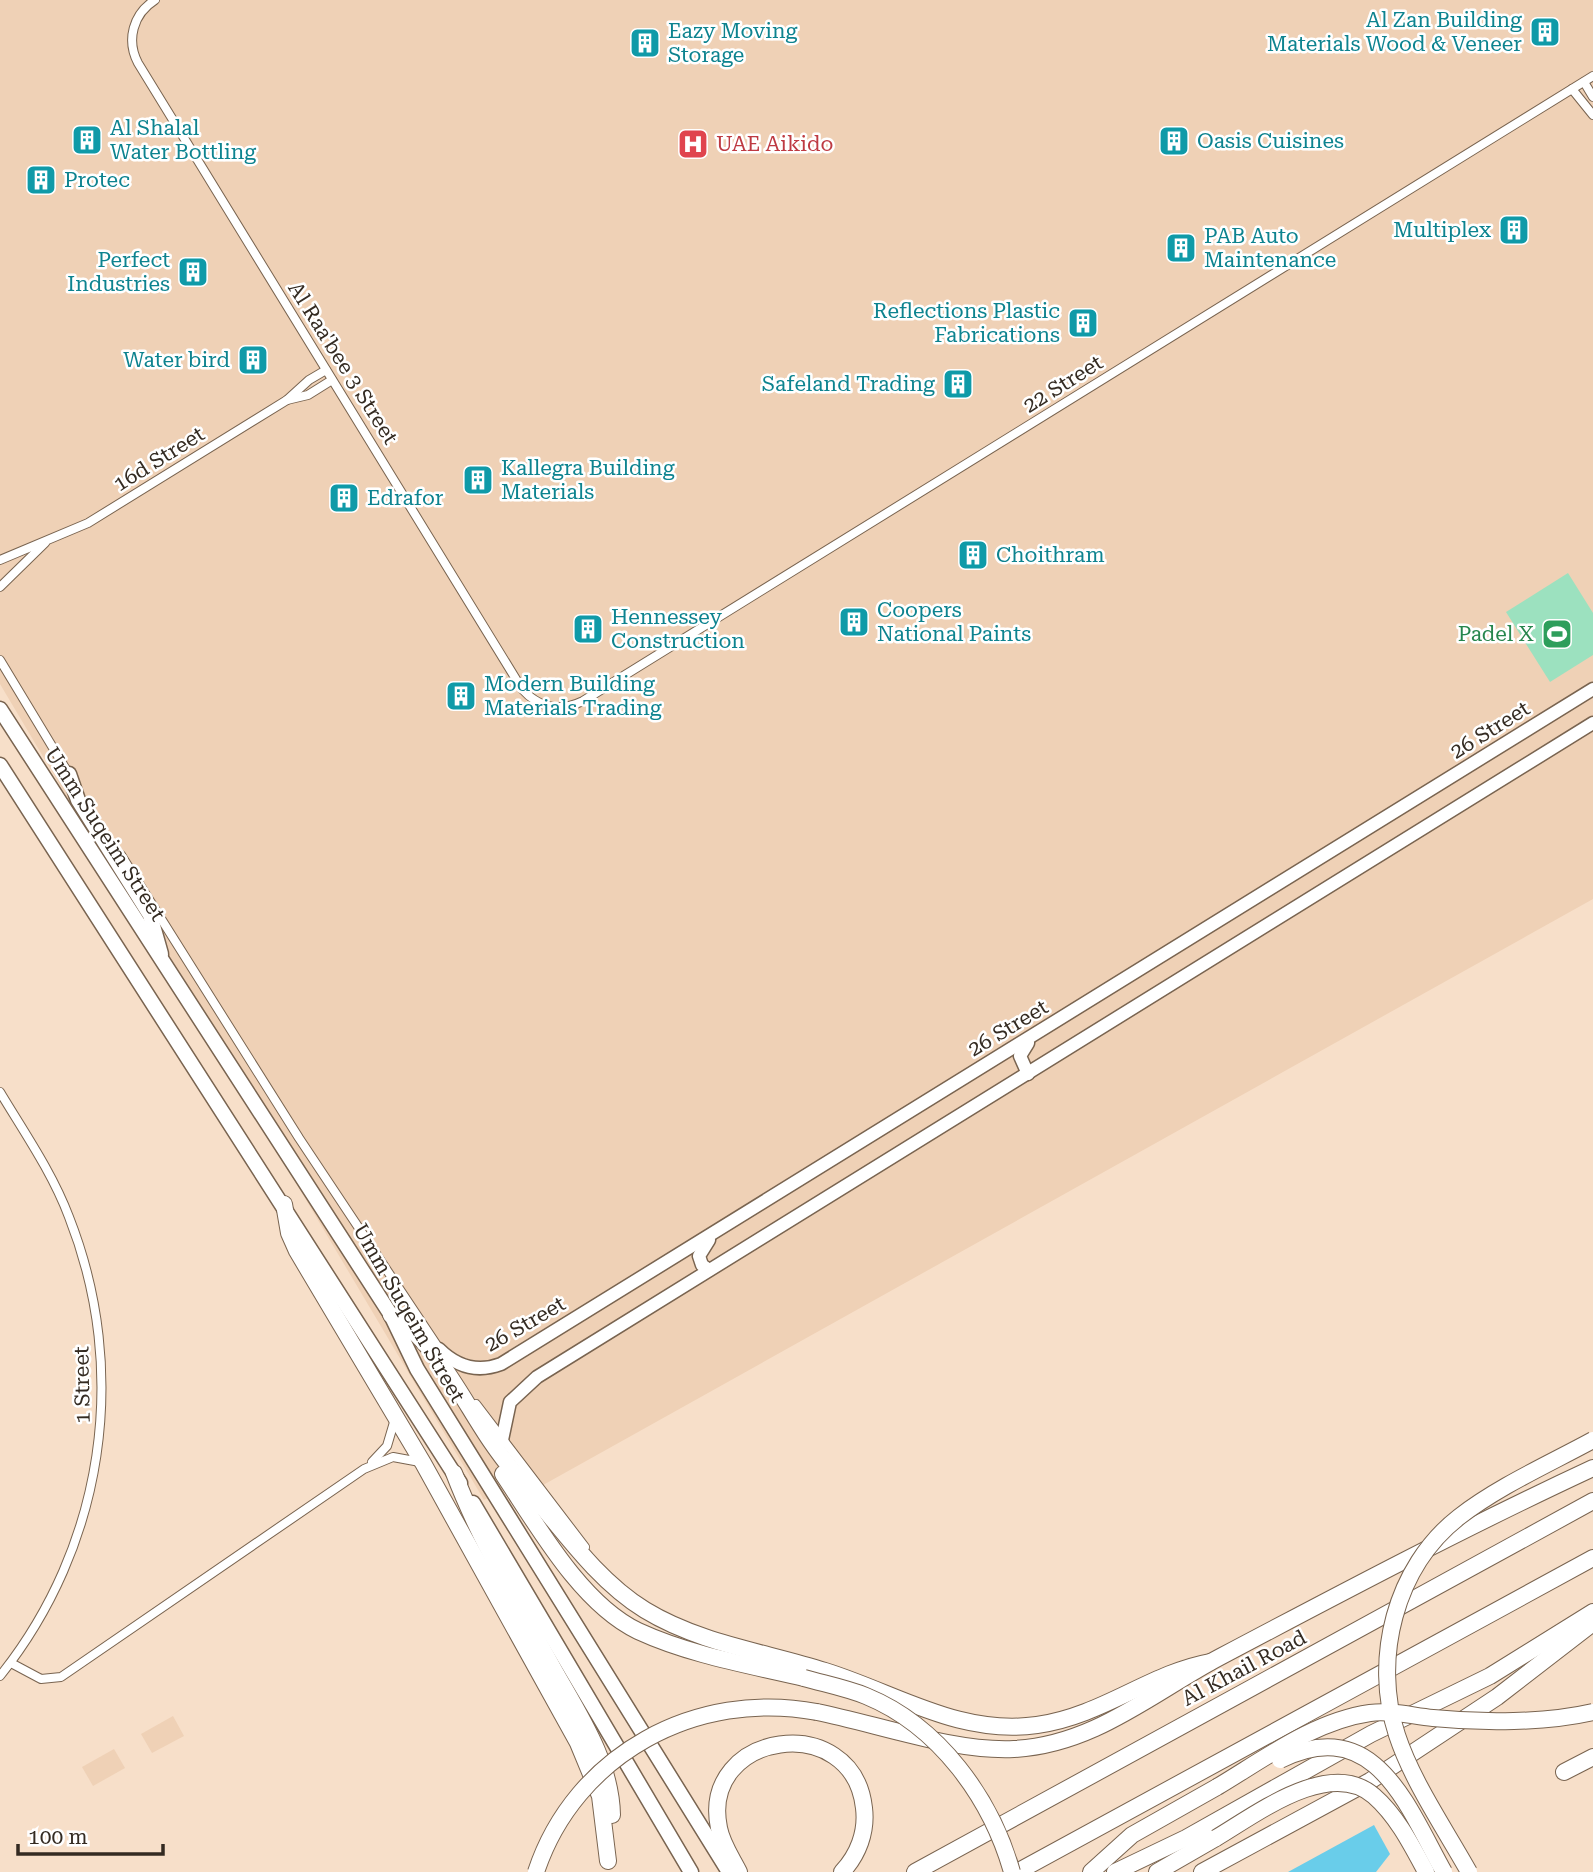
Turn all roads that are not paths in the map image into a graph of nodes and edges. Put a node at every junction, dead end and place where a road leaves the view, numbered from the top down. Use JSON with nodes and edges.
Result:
{"nodes":[{"id":1,"x":155,"y":0,"type":"edge"},
{"id":2,"x":1593,"y":76,"type":"edge"},
{"id":3,"x":1584,"y":82,"type":"junction"},
{"id":4,"x":1572,"y":89,"type":"junction"},
{"id":5,"x":1593,"y":97,"type":"edge"},
{"id":6,"x":1593,"y":115,"type":"edge"},
{"id":7,"x":326,"y":370,"type":"junction"},
{"id":8,"x":332,"y":380,"type":"junction"},
{"id":9,"x":287,"y":400,"type":"junction"},
{"id":10,"x":47,"y":541,"type":"junction"},
{"id":11,"x":0,"y":560,"type":"edge"},
{"id":12,"x":0,"y":587,"type":"edge"},
{"id":13,"x":0,"y":660,"type":"edge"},
{"id":14,"x":1593,"y":689,"type":"edge"},
{"id":15,"x":547,"y":706,"type":"joint"},
{"id":16,"x":0,"y":709,"type":"edge"},
{"id":17,"x":1593,"y":723,"type":"edge"},
{"id":18,"x":0,"y":765,"type":"edge"},
{"id":19,"x":69,"y":774,"type":"junction"},
{"id":20,"x":162,"y":962,"type":"junction"},
{"id":21,"x":1042,"y":1032,"type":"junction"},
{"id":22,"x":1028,"y":1074,"type":"junction"},
{"id":23,"x":0,"y":1092,"type":"edge"},
{"id":24,"x":284,"y":1204,"type":"junction"},
{"id":25,"x":714,"y":1233,"type":"junction"},
{"id":26,"x":709,"y":1270,"type":"junction"},
{"id":27,"x":393,"y":1321,"type":"junction"},
{"id":28,"x":439,"y":1349,"type":"junction"},
{"id":29,"x":396,"y":1416,"type":"junction"},
{"id":30,"x":502,"y":1440,"type":"junction"},
{"id":31,"x":1593,"y":1440,"type":"edge"},
{"id":32,"x":423,"y":1463,"type":"junction"},
{"id":33,"x":1593,"y":1468,"type":"edge"},
{"id":34,"x":364,"y":1469,"type":"junction"},
{"id":35,"x":454,"y":1473,"type":"junction"},
{"id":36,"x":1593,"y":1501,"type":"edge"},
{"id":37,"x":1593,"y":1558,"type":"edge"},
{"id":38,"x":598,"y":1571,"type":"junction"},
{"id":39,"x":1593,"y":1612,"type":"edge"},
{"id":40,"x":1593,"y":1623,"type":"edge"},
{"id":41,"x":1210,"y":1662,"type":"junction"},
{"id":42,"x":11,"y":1663,"type":"junction"},
{"id":43,"x":0,"y":1676,"type":"edge"},
{"id":44,"x":1593,"y":1712,"type":"edge"},
{"id":45,"x":1593,"y":1757,"type":"edge"},
{"id":46,"x":1564,"y":1772,"type":"dead end"},
{"id":47,"x":1217,"y":1787,"type":"junction"},
{"id":48,"x":607,"y":1867,"type":"edge"},
{"id":49,"x":536,"y":1872,"type":"edge"},
{"id":50,"x":691,"y":1872,"type":"edge"},
{"id":51,"x":729,"y":1872,"type":"edge"},
{"id":52,"x":739,"y":1872,"type":"edge"},
{"id":53,"x":842,"y":1872,"type":"edge"},
{"id":54,"x":915,"y":1872,"type":"edge"},
{"id":55,"x":1015,"y":1872,"type":"edge"},
{"id":56,"x":1091,"y":1872,"type":"edge"},
{"id":57,"x":1115,"y":1872,"type":"edge"},
{"id":58,"x":1157,"y":1872,"type":"edge"},
{"id":59,"x":1202,"y":1872,"type":"edge"},
{"id":60,"x":1426,"y":1872,"type":"edge"},
{"id":61,"x":1444,"y":1872,"type":"edge"},
{"id":62,"x":1469,"y":1872,"type":"edge"}],
"edges":[{"from":1,"to":7,"type":"street","name":"Al Raa'bee 3 Street"},
{"from":2,"to":3,"type":"street","name":"22 Street"},
{"from":3,"to":4,"type":"street","name":"22 Street"},
{"from":3,"to":5,"type":"street"},
{"from":4,"to":6,"type":"street"},
{"from":4,"to":15,"type":"street","name":"22 Street"},
{"from":7,"to":8,"type":"street","name":"Al Raa'bee 3 Street"},
{"from":7,"to":9,"type":"street","name":"16d Street"},
{"from":8,"to":9,"type":"street","name":"16d Street"},
{"from":8,"to":15,"type":"street","name":"Al Raa'bee 3 Street"},
{"from":9,"to":10,"type":"street","name":"16d Street"},
{"from":10,"to":11,"type":"street","name":"16d Street"},
{"from":10,"to":12,"type":"street","name":"16d Street"},
{"from":13,"to":19,"type":"street"},
{"from":14,"to":21,"type":"main road","name":"26 Street"},
{"from":16,"to":20,"type":"main road","name":"Umm Suqeim Street"},
{"from":17,"to":22,"type":"main road"},
{"from":18,"to":24,"type":"main road","name":"Umm Suqeim Street"},
{"from":19,"to":20,"type":"main road"},
{"from":19,"to":28,"type":"street"},
{"from":20,"to":27,"type":"main road","name":"Umm Suqeim Street"},
{"from":21,"to":22,"type":"main road"},
{"from":21,"to":25,"type":"main road","name":"26 Street"},
{"from":22,"to":26,"type":"main road"},
{"from":23,"to":42,"type":"street","name":"1 Street"},
{"from":24,"to":29,"type":"highway"},
{"from":24,"to":35,"type":"main road","name":"Umm Suqeim Street"},
{"from":25,"to":26,"type":"main road"},
{"from":25,"to":28,"type":"main road","name":"26 Street"},
{"from":26,"to":30,"type":"main road"},
{"from":27,"to":38,"type":"highway"},
{"from":27,"to":51,"type":"main road","name":"Umm Suqeim Street"},
{"from":27,"to":55,"type":"highway","bridge":true},
{"from":28,"to":30,"type":"street"},
{"from":29,"to":32,"type":"highway"},
{"from":29,"to":34,"type":"street"},
{"from":30,"to":38,"type":"street"},
{"from":31,"to":62,"type":"highway","bridge":true},
{"from":32,"to":34,"type":"street"},
{"from":32,"to":48,"type":"highway"},
{"from":33,"to":41,"type":"highway"},
{"from":34,"to":42,"type":"street"},
{"from":35,"to":48,"type":"highway"},
{"from":35,"to":50,"type":"main road","name":"Umm Suqeim Street"},
{"from":36,"to":54,"type":"highway","name":"Al Khail Road"},
{"from":37,"to":55,"type":"highway"},
{"from":38,"to":41,"type":"highway"},
{"from":39,"to":57,"type":"highway"},
{"from":40,"to":59,"type":"highway"},
{"from":41,"to":49,"type":"highway","bridge":true},
{"from":42,"to":43,"type":"street","name":"1 Street"},
{"from":44,"to":47,"type":"highway","bridge":true},
{"from":45,"to":46,"type":"highway"},
{"from":47,"to":56,"type":"highway"},
{"from":47,"to":61,"type":"highway","bridge":true},
{"from":52,"to":53,"type":"highway"},
{"from":58,"to":60,"type":"highway","bridge":true}]}
